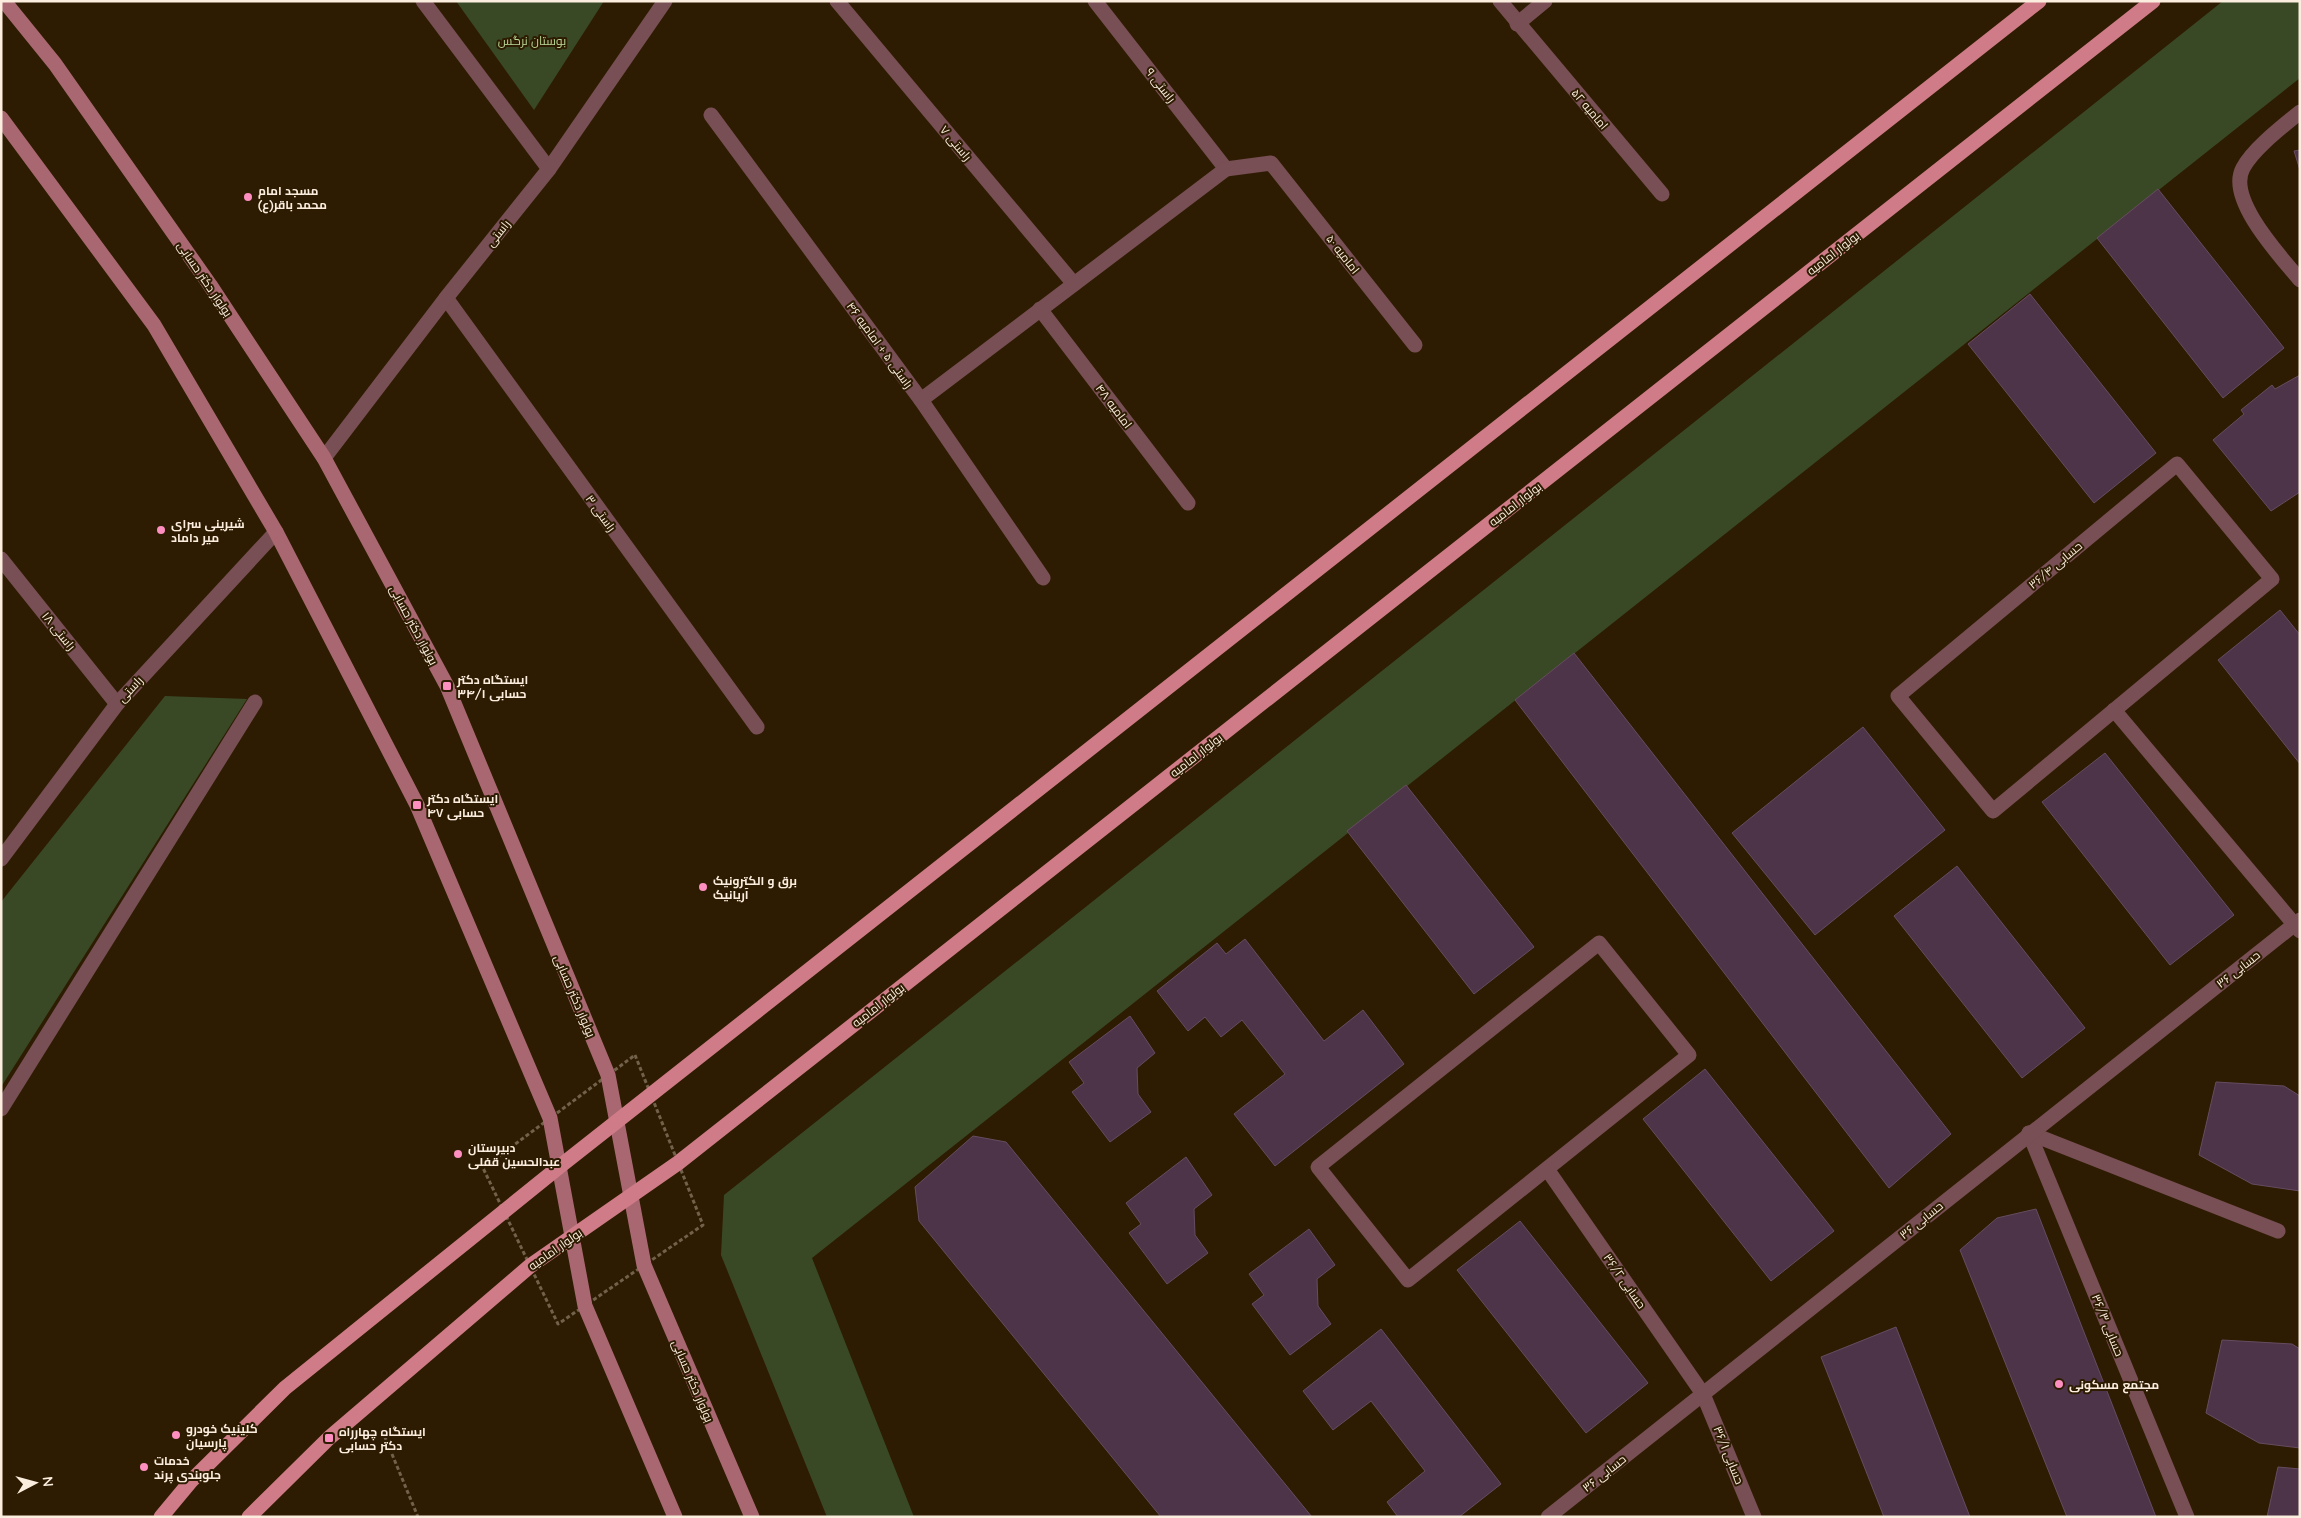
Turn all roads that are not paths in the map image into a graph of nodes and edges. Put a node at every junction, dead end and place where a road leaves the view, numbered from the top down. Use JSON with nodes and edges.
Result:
{"nodes":[{"id":1,"x":4,"y":1,"type":"edge"},
{"id":2,"x":423,"y":1,"type":"edge"},
{"id":3,"x":665,"y":1,"type":"edge"},
{"id":4,"x":837,"y":1,"type":"edge"},
{"id":5,"x":1095,"y":1,"type":"edge"},
{"id":6,"x":1500,"y":1,"type":"edge"},
{"id":7,"x":1545,"y":1,"type":"edge"},
{"id":8,"x":2039,"y":1,"type":"edge"},
{"id":9,"x":2153,"y":1,"type":"edge"},
{"id":10,"x":1517,"y":24,"type":"junction"},
{"id":11,"x":2300,"y":112,"type":"edge"},
{"id":12,"x":711,"y":114,"type":"dead end"},
{"id":13,"x":1,"y":118,"type":"edge"},
{"id":14,"x":1226,"y":169,"type":"junction"},
{"id":15,"x":549,"y":170,"type":"junction"},
{"id":16,"x":1662,"y":194,"type":"dead end"},
{"id":17,"x":2300,"y":280,"type":"edge"},
{"id":18,"x":1074,"y":284,"type":"junction"},
{"id":19,"x":446,"y":298,"type":"junction"},
{"id":20,"x":1040,"y":309,"type":"junction"},
{"id":21,"x":1415,"y":345,"type":"dead end"},
{"id":22,"x":921,"y":400,"type":"junction"},
{"id":23,"x":324,"y":458,"type":"junction"},
{"id":24,"x":1188,"y":503,"type":"dead end"},
{"id":25,"x":276,"y":532,"type":"junction"},
{"id":26,"x":1,"y":559,"type":"edge"},
{"id":27,"x":1043,"y":578,"type":"dead end"},
{"id":28,"x":255,"y":702,"type":"dead end"},
{"id":29,"x":117,"y":704,"type":"junction"},
{"id":30,"x":2114,"y":710,"type":"junction"},
{"id":31,"x":757,"y":727,"type":"dead end"},
{"id":32,"x":1,"y":859,"type":"edge"},
{"id":33,"x":2298,"y":926,"type":"edge"},
{"id":34,"x":1,"y":1109,"type":"edge"},
{"id":35,"x":616,"y":1122,"type":"junction"},
{"id":36,"x":2029,"y":1133,"type":"junction"},
{"id":37,"x":559,"y":1167,"type":"junction"},
{"id":38,"x":1547,"y":1169,"type":"junction"},
{"id":39,"x":631,"y":1197,"type":"junction"},
{"id":40,"x":2278,"y":1231,"type":"dead end"},
{"id":41,"x":572,"y":1238,"type":"junction"},
{"id":42,"x":1703,"y":1394,"type":"junction"},
{"id":43,"x":161,"y":1517,"type":"edge"},
{"id":44,"x":248,"y":1517,"type":"edge"},
{"id":45,"x":675,"y":1517,"type":"edge"},
{"id":46,"x":752,"y":1517,"type":"edge"},
{"id":47,"x":1548,"y":1517,"type":"edge"},
{"id":48,"x":1754,"y":1517,"type":"edge"},
{"id":49,"x":2187,"y":1517,"type":"edge"}],
"edges":[{"from":1,"to":23,"type":"main road","name":"بولوار دکتر حسابی"},
{"from":2,"to":15,"type":"street"},
{"from":3,"to":15,"type":"street","name":"راستی"},
{"from":4,"to":18,"type":"street","name":"راستی ۷"},
{"from":5,"to":14,"type":"street","name":"راستی ۹"},
{"from":6,"to":10,"type":"street","name":"امامیه ۵۲"},
{"from":7,"to":10,"type":"street"},
{"from":8,"to":35,"type":"main road"},
{"from":9,"to":39,"type":"main road","name":"بولوار امامیه"},
{"from":10,"to":16,"type":"street","name":"امامیه ۵۲"},
{"from":11,"to":17,"type":"street"},
{"from":12,"to":22,"type":"street","name":"راستی ۵ + امامیه ۴۶"},
{"from":13,"to":25,"type":"main road"},
{"from":14,"to":18,"type":"street"},
{"from":14,"to":21,"type":"street","name":"امامیه ۵۰"},
{"from":15,"to":19,"type":"street","name":"راستی"},
{"from":18,"to":20,"type":"street"},
{"from":19,"to":23,"type":"street","name":"راستی"},
{"from":19,"to":31,"type":"street","name":"راستی ۳"},
{"from":20,"to":22,"type":"street"},
{"from":20,"to":24,"type":"street","name":"امامیه ۴۸"},
{"from":22,"to":27,"type":"street","name":"راستی ۵ + امامیه ۴۶"},
{"from":23,"to":35,"type":"main road","name":"بولوار دکتر حسابی"},
{"from":25,"to":29,"type":"street","name":"راستی"},
{"from":25,"to":37,"type":"main road"},
{"from":26,"to":29,"type":"street","name":"راستی ۱۸"},
{"from":28,"to":34,"type":"street"},
{"from":29,"to":32,"type":"street","name":"راستی"},
{"from":30,"to":30,"type":"street","name":"حسابی ۳۶/۴"},
{"from":30,"to":33,"type":"street"},
{"from":33,"to":36,"type":"street","name":"حسابی ۳۶"},
{"from":35,"to":37,"type":"main road"},
{"from":35,"to":39,"type":"main road","name":"بولوار دکتر حسابی"},
{"from":36,"to":40,"type":"street"},
{"from":36,"to":42,"type":"street","name":"حسابی ۳۶"},
{"from":36,"to":49,"type":"street","name":"حسابی ۳۶/۳"},
{"from":37,"to":41,"type":"main road"},
{"from":37,"to":43,"type":"main road"},
{"from":38,"to":38,"type":"street"},
{"from":38,"to":42,"type":"street","name":"حسابی ۳۶/۲"},
{"from":39,"to":41,"type":"main road","name":"بولوار امامیه"},
{"from":39,"to":46,"type":"main road","name":"بولوار دکتر حسابی"},
{"from":41,"to":44,"type":"main road","name":"بولوار امامیه"},
{"from":41,"to":45,"type":"main road"},
{"from":42,"to":47,"type":"street","name":"حسابی ۳۶"},
{"from":42,"to":48,"type":"street","name":"حسابی ۳۶/۱"}]}
